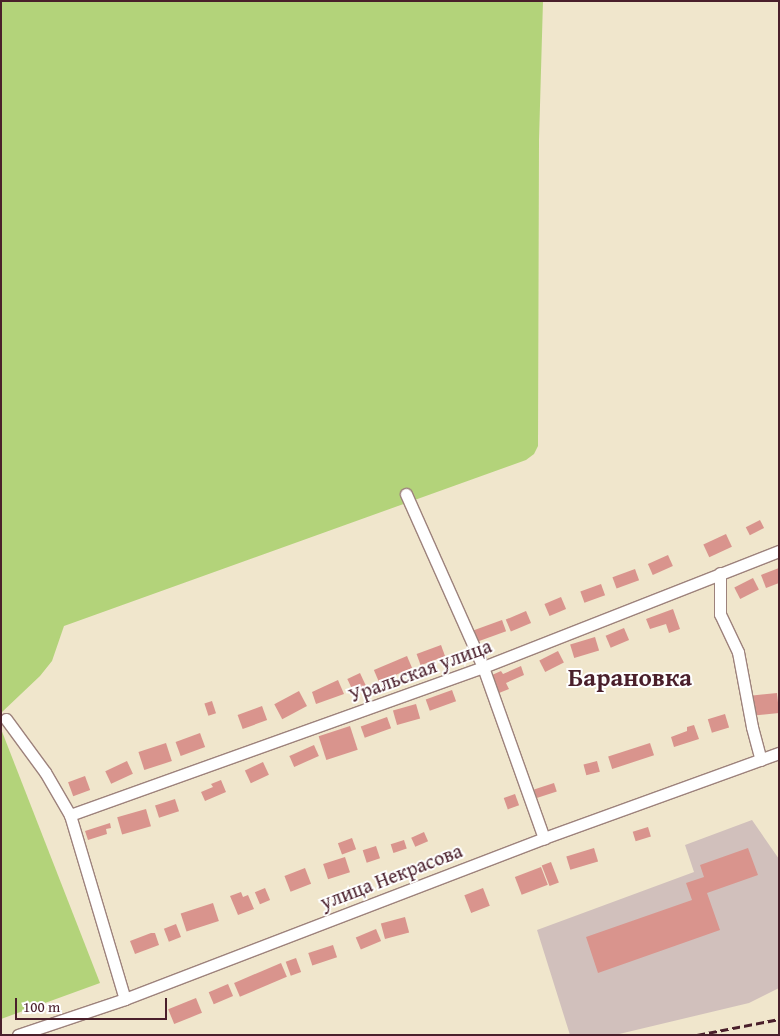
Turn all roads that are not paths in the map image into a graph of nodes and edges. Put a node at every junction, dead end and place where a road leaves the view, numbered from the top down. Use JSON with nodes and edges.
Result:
{"nodes":[{"id":1,"x":406,"y":494,"type":"dead end"},
{"id":2,"x":779,"y":551,"type":"edge"},
{"id":3,"x":720,"y":573,"type":"junction"},
{"id":4,"x":483,"y":667,"type":"junction"},
{"id":5,"x":6,"y":718,"type":"dead end"},
{"id":6,"x":779,"y":753,"type":"edge"},
{"id":7,"x":761,"y":760,"type":"junction"},
{"id":8,"x":70,"y":815,"type":"junction"},
{"id":9,"x":544,"y":838,"type":"junction"},
{"id":10,"x":125,"y":999,"type":"junction"},
{"id":11,"x":18,"y":1035,"type":"edge"}],
"edges":[{"from":1,"to":4,"type":"street"},
{"from":2,"to":3,"type":"street","name":"Уральская улица"},
{"from":3,"to":4,"type":"street","name":"Уральская улица"},
{"from":3,"to":7,"type":"street"},
{"from":4,"to":8,"type":"street","name":"Уральская улица"},
{"from":4,"to":9,"type":"street"},
{"from":5,"to":8,"type":"street"},
{"from":6,"to":7,"type":"street","name":"улица Некрасова"},
{"from":7,"to":9,"type":"street","name":"улица Некрасова"},
{"from":8,"to":10,"type":"street"},
{"from":9,"to":10,"type":"street","name":"улица Некрасова"},
{"from":10,"to":11,"type":"street","name":"улица Некрасова"}]}
